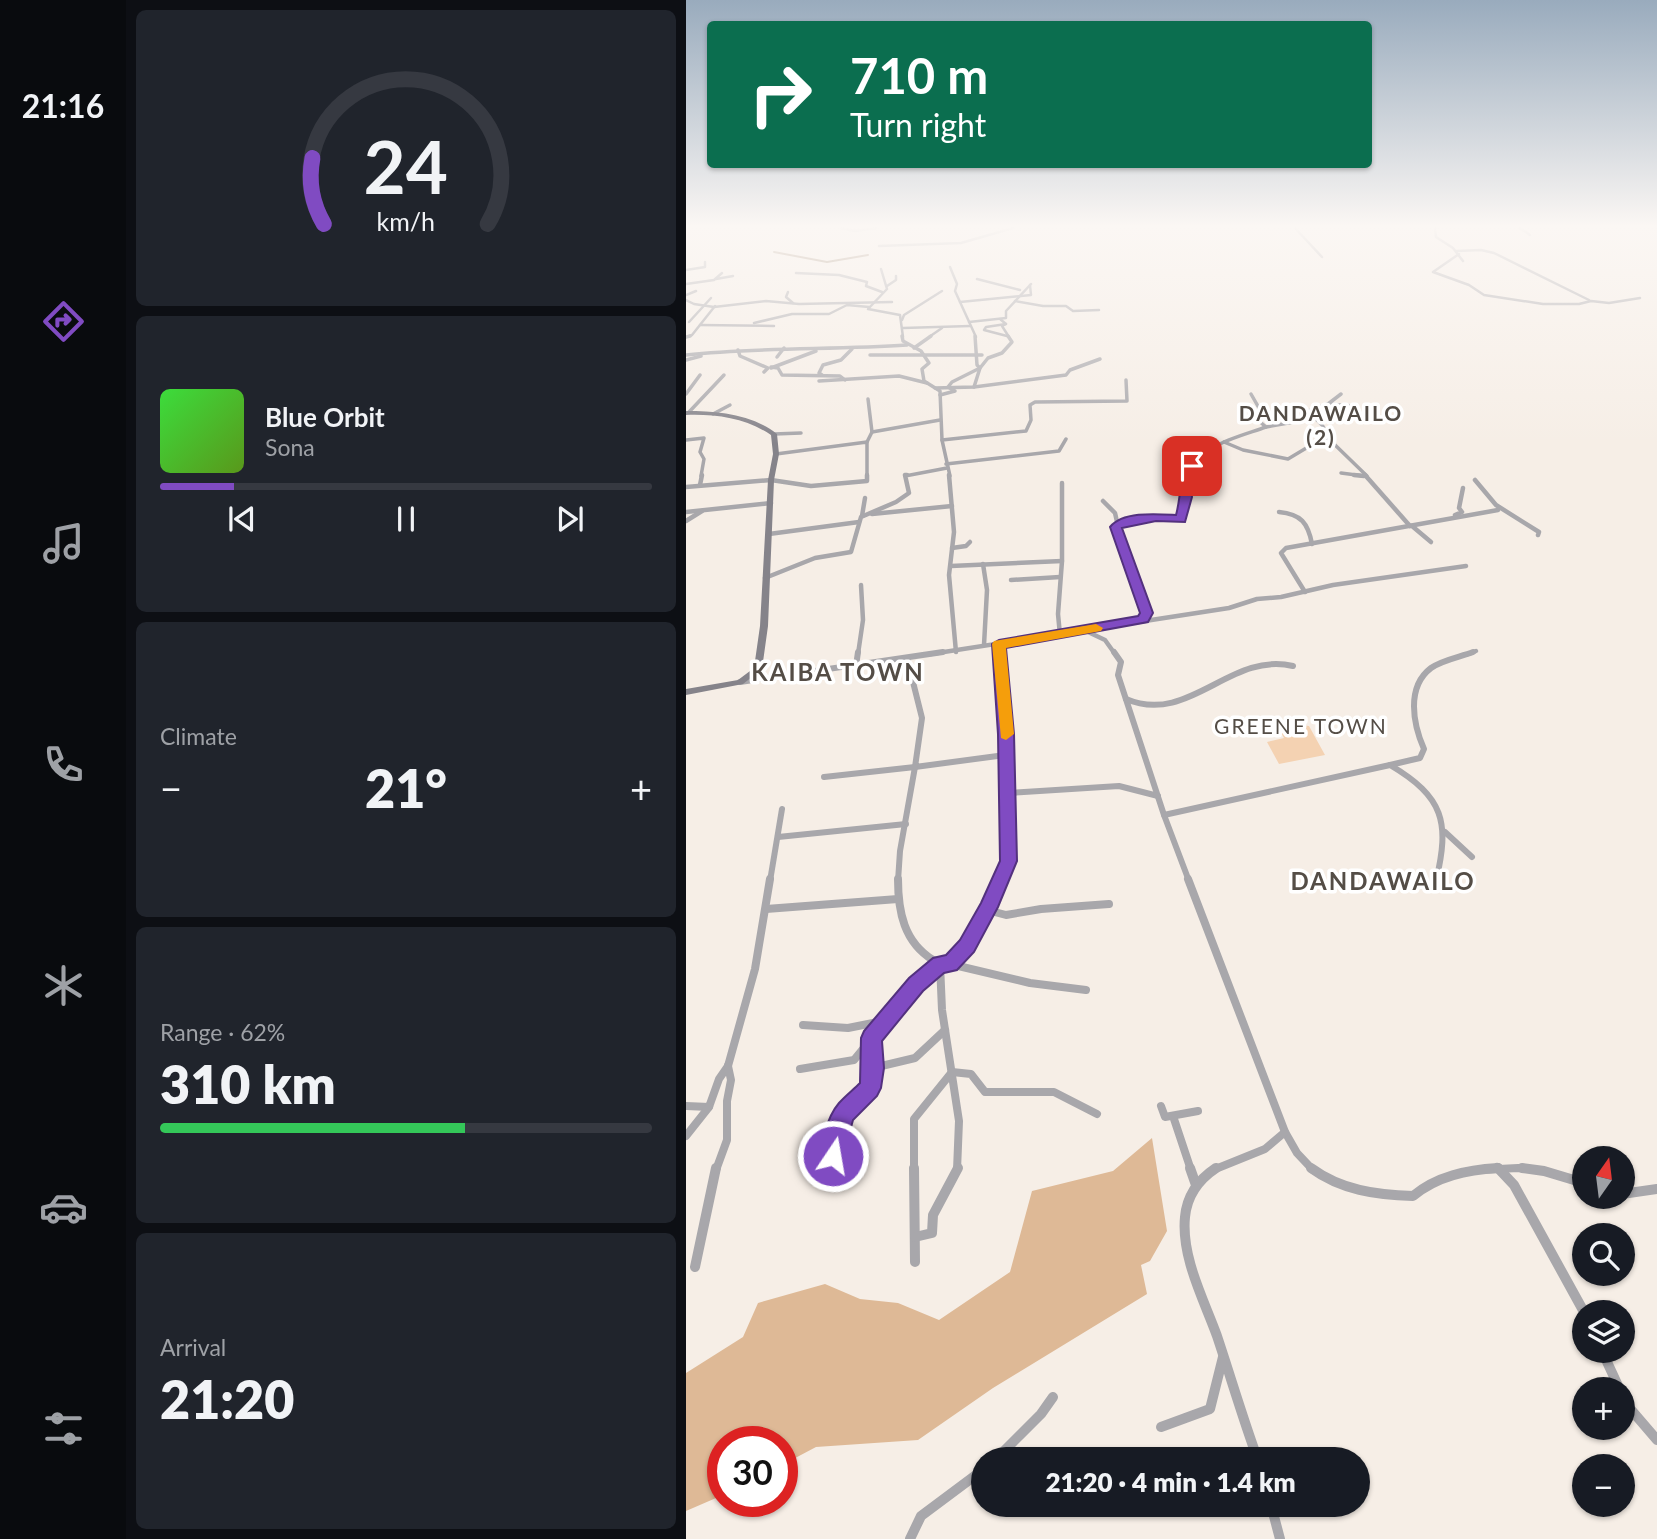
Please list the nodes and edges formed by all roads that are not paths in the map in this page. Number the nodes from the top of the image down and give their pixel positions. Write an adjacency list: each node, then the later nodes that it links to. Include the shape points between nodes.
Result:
1 (688, 300): 20 (street)
2 (709, 300): 21 (street)
3 (790, 300): 17 (street)
4 (930, 300): 29 (street)
5 (1000, 300): 15 (street)
6 (1014, 300): 28 (street, via 1006,318)
7 (1018, 300): 25 (street, via 1073,311)
8 (1514, 300): 12 (street, via 1556,306)
9 (1629, 300): 12 (street)
10 (863, 301): 11 (street); 13 (street)
11 (878, 301): 14 (street); 24 (street)
12 (1591, 301)
13 (849, 302): 16 (street); 19 (street)
14 (892, 302)
15 (960, 302): 32 (street)
16 (814, 303): 18 (street); 19 (street)
17 (795, 304): 18 (street); 22 (street, via 766,301)
18 (808, 304): 23 (street)
19 (826, 304): 23 (street)
20 (694, 306): 21 (street); 26 (street)
21 (705, 306): 22 (street); 26 (street)
22 (715, 306): 34 (street)
23 (803, 307): 27 (street)
24 (869, 307): 27 (street); 29 (street, via 896,313)
25 (1099, 310)
26 (689, 312): 30 (street)
27 (795, 314): 31 (street)
28 (1000, 319): 32 (street); 33 (street)
29 (902, 320): 36 (street)
30 (689, 322)
31 (754, 323)
32 (969, 324): 37 (street); 48 (street)
33 (1006, 324): 38 (street, via 1003,331); 38 (street, via 984,330)
34 (700, 325): 35 (street); 39 (street)
35 (774, 326)
36 (903, 328): 37 (street); 40 (street, via 903,341)
37 (942, 328): 40 (street)
38 (1009, 336): 49 (street, via 1012,342)
39 (686, 337)
40 (912, 347): 43 (street); 46 (street)
41 (784, 348): 42 (street); 45 (street); 50 (street)
42 (825, 349): 43 (street); 56 (street)
43 (852, 349): 61 (street, via 841,360 823,365)
44 (712, 352): 45 (street); 52 (street); 53 (street)
45 (738, 352): 56 (street, via 768,370)
46 (922, 354): 48 (street); 51 (street); 57 (street, via 929,363)
47 (870, 355): 51 (street)
48 (980, 355): 49 (street); 58 (street)
49 (994, 356): 58 (street)
50 (777, 357)
51 (902, 357): 57 (street)
52 (686, 358): 53 (street)
53 (692, 359): 54 (street)
54 (704, 359)
55 (1100, 359): 67 (street, via 1066,375)
56 (779, 366): 61 (street, via 782,374)
57 (922, 368): 65 (street)
58 (980, 368): 66 (street); 67 (street)
59 (700, 375): 69 (street)
60 (724, 375): 78 (street)
61 (822, 375): 62 (street)
62 (845, 380): 64 (street); 65 (street, via 899,376)
63 (1126, 380): 88 (street, via 1128,401 1035,402 1030,405 1026,431)
64 (819, 381)
65 (927, 383): 68 (street)
66 (948, 387): 67 (street); 68 (street); 72 (street, via 955,391)
67 (974, 387)
68 (933, 388): 72 (street)
69 (686, 394)
70 (1251, 394): 81 (street, via 1259,408 1259,421)
71 (1341, 394): 74 (street)
72 (940, 395): 80 (street)
73 (868, 398): 82 (street)
74 (1328, 404): 76 (street); 77 (street)
75 (730, 405): 79 (street)
76 (1353, 406)
77 (1308, 411): 81 (street, via 1294,422); 86 (street)
78 (687, 412): 79 (main road)
79 (713, 414): 84 (main road, via 762,426)
80 (940, 420): 82 (street); 88 (street)
81 (1266, 427): 90 (street)
82 (872, 432): 89 (street)
83 (801, 433): 84 (street)
84 (774, 434): 91 (main road)
85 (1066, 439): 92 (street, via 1059,451)
86 (1330, 439): 90 (street, via 1288,459); 94 (street)
87 (686, 440): 98 (street, via 704,438)
88 (942, 440): 92 (street)
89 (867, 442): 91 (street); 95 (street, via 866,481 811,485)
90 (1224, 442): 112 (street, via 1192,466 1184,486 1181,519 1156,518)
91 (776, 453): 95 (main road)
92 (947, 466): 104 (street); 109 (street, via 906,474 909,492)
93 (1341, 473): 94 (street)
94 (1364, 476): 113 (street)
95 (771, 480): 98 (street); 103 (main road)
96 (1475, 480): 106 (street)
97 (1062, 483): 120 (street)
98 (700, 485): 99 (street)
99 (686, 487)
100 (1463, 488): 111 (street, via 1462,512)
101 (865, 498): 109 (street)
102 (1103, 501): 112 (street, via 1115,513)
103 (771, 503): 105 (street); 114 (main road)
104 (951, 506): 109 (street); 119 (street)
105 (705, 510): 107 (street); 110 (street)
106 (1498, 510): 111 (street); 115 (street)
107 (686, 512)
108 (1279, 512): 118 (street, via 1294,512 1304,518)
109 (862, 518): 114 (street); 125 (street, via 851,552 816,558)
110 (686, 521)
111 (1427, 523): 113 (street)
112 (1118, 526): 129 (street, via 1146,613)
113 (1411, 526): 117 (street); 118 (street)
114 (769, 534): 125 (main road)
115 (1538, 535)
116 (970, 542): 119 (street)
117 (1431, 542)
118 (1312, 544): 128 (street, via 1281,553)
119 (952, 548): 122 (street)
120 (1062, 561): 121 (street); 124 (street)
121 (983, 564): 122 (street); 133 (street)
122 (951, 566): 135 (street)
123 (1466, 566): 128 (street)
124 (1060, 577): 126 (street); 131 (street)
125 (765, 578): 139 (main road, via 758,669)
126 (1011, 580)
127 (861, 585): 137 (street, via 863,620)
128 (1305, 592): 129 (street)
129 (1144, 620): 130 (street)
130 (1086, 631): 131 (street); 141 (street, via 1105,640 1121,662 1118,675)
131 (1060, 635): 132 (street)
132 (999, 644): 133 (street); 142 (street)
133 (984, 645): 135 (street)
134 (1476, 651): 143 (street, via 1432,667 1417,684 1416,730 1424,749 1420,758)
135 (956, 652): 136 (street)
136 (907, 658): 137 (street); 144 (street, via 922,718)
137 (856, 666): 139 (street)
138 (1293, 667): 141 (street, via 1265,663 1197,694 1156,706 1144,708)
139 (740, 682): 140 (main road)
140 (686, 692)
141 (1125, 699): 147 (street)
142 (1005, 755): 144 (street); 146 (street)
143 (1390, 765): 149 (street); 151 (street, via 1433,803)
144 (915, 767): 145 (street); 150 (street)
145 (824, 777)
146 (1008, 793): 147 (street, via 1119,786); 158 (street, via 1008,861)
147 (1158, 796): 149 (street)
148 (782, 809): 152 (street)
149 (1164, 815): 176 (street)
150 (905, 824): 152 (street); 155 (street)
151 (1444, 832): 153 (street); 154 (street)
152 (778, 837): 157 (street)
153 (1472, 857)
154 (1436, 885)
155 (898, 899): 157 (street); 160 (street, via 902,923 914,947 933,960)
156 (1109, 904): 158 (street, via 1006,915)
157 (766, 909): 166 (street)
158 (987, 911): 160 (street, via 967,946)
159 (940, 964): 160 (street); 162 (street); 164 (street)
160 (950, 964): 161 (street, via 1030,983)
161 (1087, 990)
162 (883, 1021): 163 (street, via 848,1028); 165 (street)
163 (803, 1025)
164 (945, 1030): 167 (street, via 915,1058); 169 (street)
165 (872, 1038): 167 (street); 168 (street, via 854,1060)
166 (728, 1066): 172 (street); 186 (street, via 727,1140 712,1180)
167 (873, 1068): 179 (street, via 870,1088 839,1123 829,1175)
168 (800, 1069)
169 (952, 1072): 174 (street, via 971,1074 985,1092 1054,1092); 184 (street, via 915,1119); 184 (street, via 959,1121 958,1169 933,1215 932,1233)
170 (686, 1106): 172 (street)
171 (1161, 1106): 175 (street, via 1165,1117)
172 (709, 1107): 177 (street)
173 (1198, 1111): 175 (street)
174 (1097, 1114)
175 (1173, 1116): 181 (street)
176 (1286, 1132): 178 (street, via 1299,1157 1327,1181 1363,1191 1413,1196 1419,1188 1451,1175); 181 (street, via 1278,1143 1216,1167)
177 (686, 1136)
178 (1497, 1167): 180 (street, via 1533,1168); 187 (street, via 1514,1185)
179 (847, 1176)
180 (1572, 1179)
181 (1196, 1185): 188 (street, via 1188,1202 1187,1243)
182 (1657, 1189): 183 (street)
183 (1635, 1192)
184 (915, 1237): 185 (street)
185 (915, 1262)
186 (695, 1267)
187 (1577, 1300)
188 (1223, 1355): 191 (street, via 1210,1409); 194 (street)
189 (1053, 1398): 193 (street)
190 (1635, 1413): 192 (street)
191 (1161, 1427)
192 (1657, 1440)
193 (1008, 1447)
194 (1254, 1447)
195 (971, 1479): 197 (street, via 921,1516)
196 (1274, 1517): 198 (street)
197 (910, 1539)
198 (1280, 1539)

